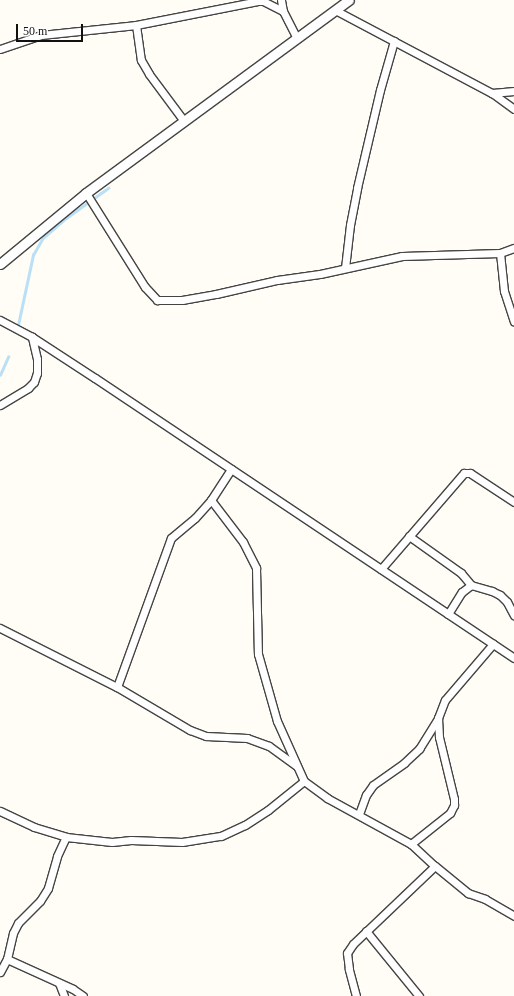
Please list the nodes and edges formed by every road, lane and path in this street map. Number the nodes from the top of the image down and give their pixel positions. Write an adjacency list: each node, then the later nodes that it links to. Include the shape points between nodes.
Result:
1 (263, 0): 5 (street); 6 (street)
2 (281, 0): 5 (street)
3 (349, 0): 4 (street)
4 (335, 10): 7 (street); 8 (street)
5 (283, 11): 7 (street)
6 (136, 25): 9 (street, via 41,35); 13 (street, via 141,60)
7 (297, 38): 13 (street)
8 (394, 41): 11 (street); 18 (street, via 357,188)
9 (0, 49)
10 (514, 91): 11 (street)
11 (492, 93): 12 (street)
12 (514, 109)
13 (184, 121): 14 (street)
14 (86, 193): 17 (street); 18 (street, via 145,287 157,300 182,300)
15 (514, 248): 16 (street)
16 (500, 253): 18 (street, via 402,256); 20 (street, via 504,291)
17 (0, 263)
18 (346, 268)
19 (0, 320): 21 (street)
20 (514, 321)
21 (32, 337): 22 (street, via 37,359 34,382); 23 (street)
22 (0, 405)
23 (231, 469): 24 (street); 27 (street)
24 (211, 500): 34 (street, via 195,518 171,538); 36 (street, via 243,542 256,568 258,654 277,721)
25 (514, 502): 26 (street, via 470,474 464,473)
26 (409, 536): 27 (street); 28 (street, via 461,573)
27 (381, 570): 29 (street)
28 (471, 586): 29 (street, via 462,592); 30 (street, via 500,595)
29 (448, 614): 32 (street)
30 (514, 615)
31 (0, 628): 34 (street)
32 (493, 644): 33 (street); 35 (street, via 445,700)
33 (514, 658)
34 (117, 687): 36 (street, via 190,730 206,736 247,738 269,746)
35 (438, 718): 39 (street, via 419,749 373,785); 41 (street, via 439,737 454,805 450,813)
36 (298, 768): 37 (street)
37 (304, 781): 39 (street, via 327,798); 40 (street, via 268,810 221,836 182,842 112,842)
38 (0, 811): 40 (street, via 34,827)
39 (358, 814): 41 (street)
40 (66, 837): 45 (street, via 57,856 48,888 40,901 18,922)
41 (411, 844): 42 (street)
42 (435, 866): 43 (street, via 468,893 486,899); 44 (street)
43 (514, 916)
44 (366, 931): 50 (street, via 347,953); 51 (street)
45 (7, 959): 46 (street); 47 (street)
46 (0, 972)
47 (59, 983): 48 (street); 49 (street)
48 (64, 996)
49 (83, 996)
50 (356, 996)
51 (419, 996)

